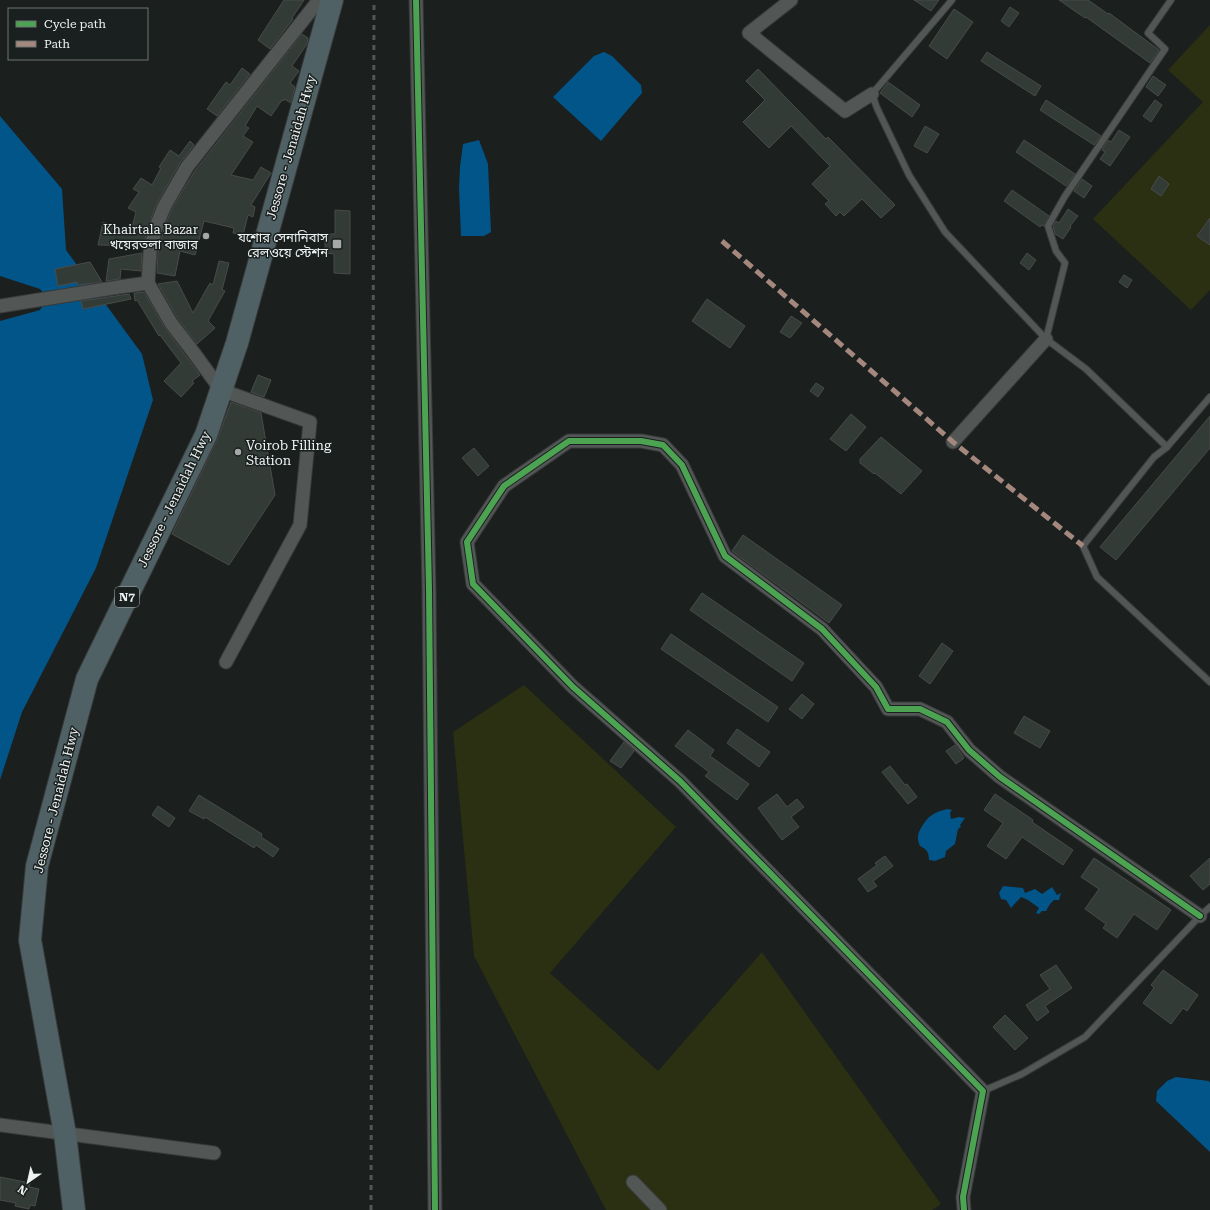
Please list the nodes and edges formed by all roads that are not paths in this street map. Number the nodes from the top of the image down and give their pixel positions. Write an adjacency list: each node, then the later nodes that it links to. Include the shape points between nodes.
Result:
1 (319, 0): 8 (street, via 187,167 164,207 156,227 150,252)
2 (332, 0): 11 (highway, Jessore - Jenaidah Hwy / N7, via 237,342)
3 (416, 0): 24 (street, via 428,581)
4 (791, 0): 7 (street, via 749,33 845,111)
5 (952, 0): 7 (lane)
6 (1171, 0): 10 (lane, via 1148,33 1165,49 1064,196 1048,226 1056,251 1065,263)
7 (872, 94): 10 (lane, via 909,174 945,232)
8 (148, 283): 9 (street); 11 (street, via 171,322)
9 (0, 306)
10 (1046, 339): 13 (street); 14 (lane, via 1086,369)
11 (221, 390): 15 (street, via 310,422 300,525); 20 (highway, Jessore - Jenaidah Hwy / N7, via 206,435 87,679 37,866 30,940)
12 (1210, 397): 14 (lane)
13 (953, 442)
14 (1167, 447): 16 (lane, via 1154,457 1083,546 1097,577)
15 (226, 662)
16 (1210, 682)
17 (1205, 912): 18 (lane, via 1085,1037 1022,1074); 18 (street, via 1000,777 969,750 947,722 920,709 888,709 876,687 822,629 725,556 682,466 663,445 641,441 569,441 504,486 468,542 473,584 573,687 680,781)
18 (983, 1091): 26 (street, via 963,1197)
19 (0, 1125): 20 (street)
20 (65, 1134): 21 (street); 23 (highway, Jessore - Jenaidah Hwy / N7)
21 (214, 1153)
22 (633, 1182): 25 (street)
23 (74, 1210)
24 (435, 1210)
25 (660, 1210)
26 (964, 1210)

